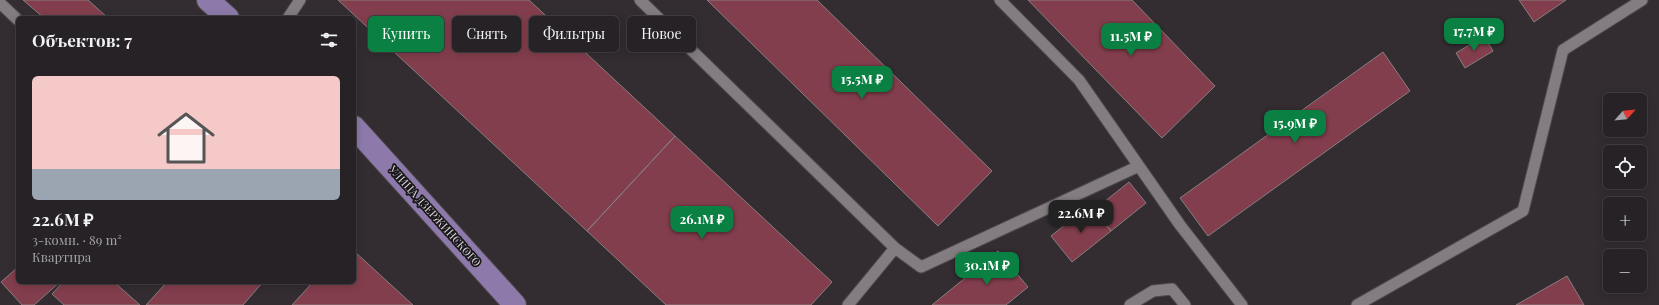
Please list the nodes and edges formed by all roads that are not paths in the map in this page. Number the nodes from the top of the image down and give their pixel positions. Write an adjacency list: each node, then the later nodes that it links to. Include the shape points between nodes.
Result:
1 (208, 0): 7 (main road)
2 (300, 0): 8 (lane)
3 (640, 0): 12 (lane)
4 (1000, 0): 11 (lane, via 1079,80)
5 (1642, 0): 18 (lane, via 1563,50 1523,210)
6 (0, 3): 9 (lane)
7 (226, 16)
8 (289, 16)
9 (16, 18)
10 (356, 129): 13 (main road, УЛИЦА ДЗЕРЖИНСКОГО)
11 (1139, 166): 12 (lane, via 921,267); 17 (lane, via 1180,225)
12 (895, 248): 14 (lane)
13 (515, 305)
14 (848, 305)
15 (1130, 305): 16 (lane, via 1152,291 1172,289)
16 (1185, 305)
17 (1242, 305)
18 (1357, 305)

